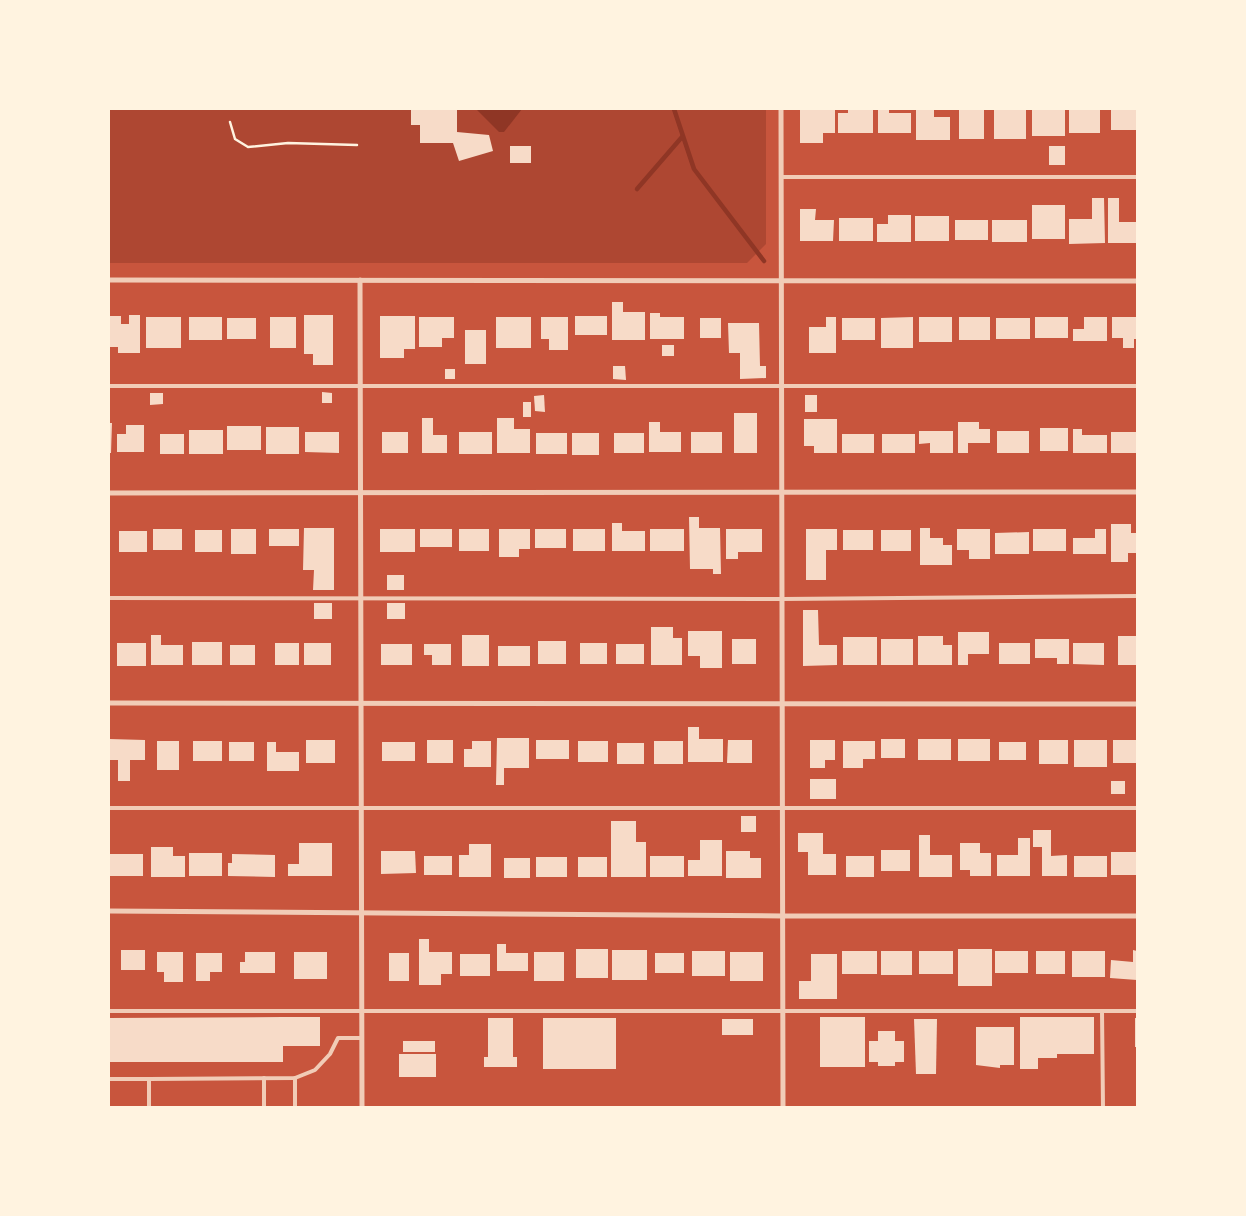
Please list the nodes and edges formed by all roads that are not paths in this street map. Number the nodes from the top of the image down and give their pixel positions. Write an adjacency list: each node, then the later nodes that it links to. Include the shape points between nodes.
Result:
1 (781, 109): 2 (street)
2 (781, 177): 3 (lane); 6 (street)
3 (1137, 177)
4 (109, 280): 5 (street)
5 (360, 280): 6 (street); 9 (street)
6 (781, 280): 7 (street); 10 (street)
7 (1137, 280)
8 (109, 386): 9 (lane)
9 (360, 386): 10 (lane); 15 (street)
10 (782, 386): 11 (lane); 12 (street)
11 (1137, 386)
12 (782, 492): 13 (street); 15 (street); 19 (street)
13 (1137, 492)
14 (109, 493): 15 (street)
15 (360, 493): 17 (street)
16 (1137, 596): 19 (lane)
17 (361, 597): 18 (lane); 19 (lane); 21 (street)
18 (109, 598)
19 (782, 599): 22 (street)
20 (109, 703): 21 (street)
21 (361, 703): 22 (street); 24 (street)
22 (782, 704): 23 (street); 26 (street)
23 (1137, 704)
24 (361, 806): 25 (lane); 26 (lane); 29 (street)
25 (109, 808)
26 (782, 808): 27 (lane); 30 (street)
27 (1137, 808)
28 (109, 911): 29 (street)
29 (361, 913): 30 (street); 32 (street)
30 (783, 916): 31 (street); 34 (street)
31 (1137, 916)
32 (362, 1009): 33 (lane); 34 (lane); 37 (street)
33 (109, 1011)
34 (783, 1011): 35 (lane); 46 (street)
35 (1102, 1011): 36 (lane); 47 (lane)
36 (1137, 1011)
37 (362, 1038): 39 (lane, via 338,1038 330,1054 315,1070); 45 (street)
38 (264, 1078): 39 (lane); 41 (lane); 43 (lane)
39 (295, 1078): 44 (lane)
40 (109, 1079): 41 (lane)
41 (149, 1079): 42 (lane)
42 (149, 1107)
43 (264, 1107)
44 (295, 1107)
45 (362, 1107)
46 (783, 1107)
47 (1103, 1107)

